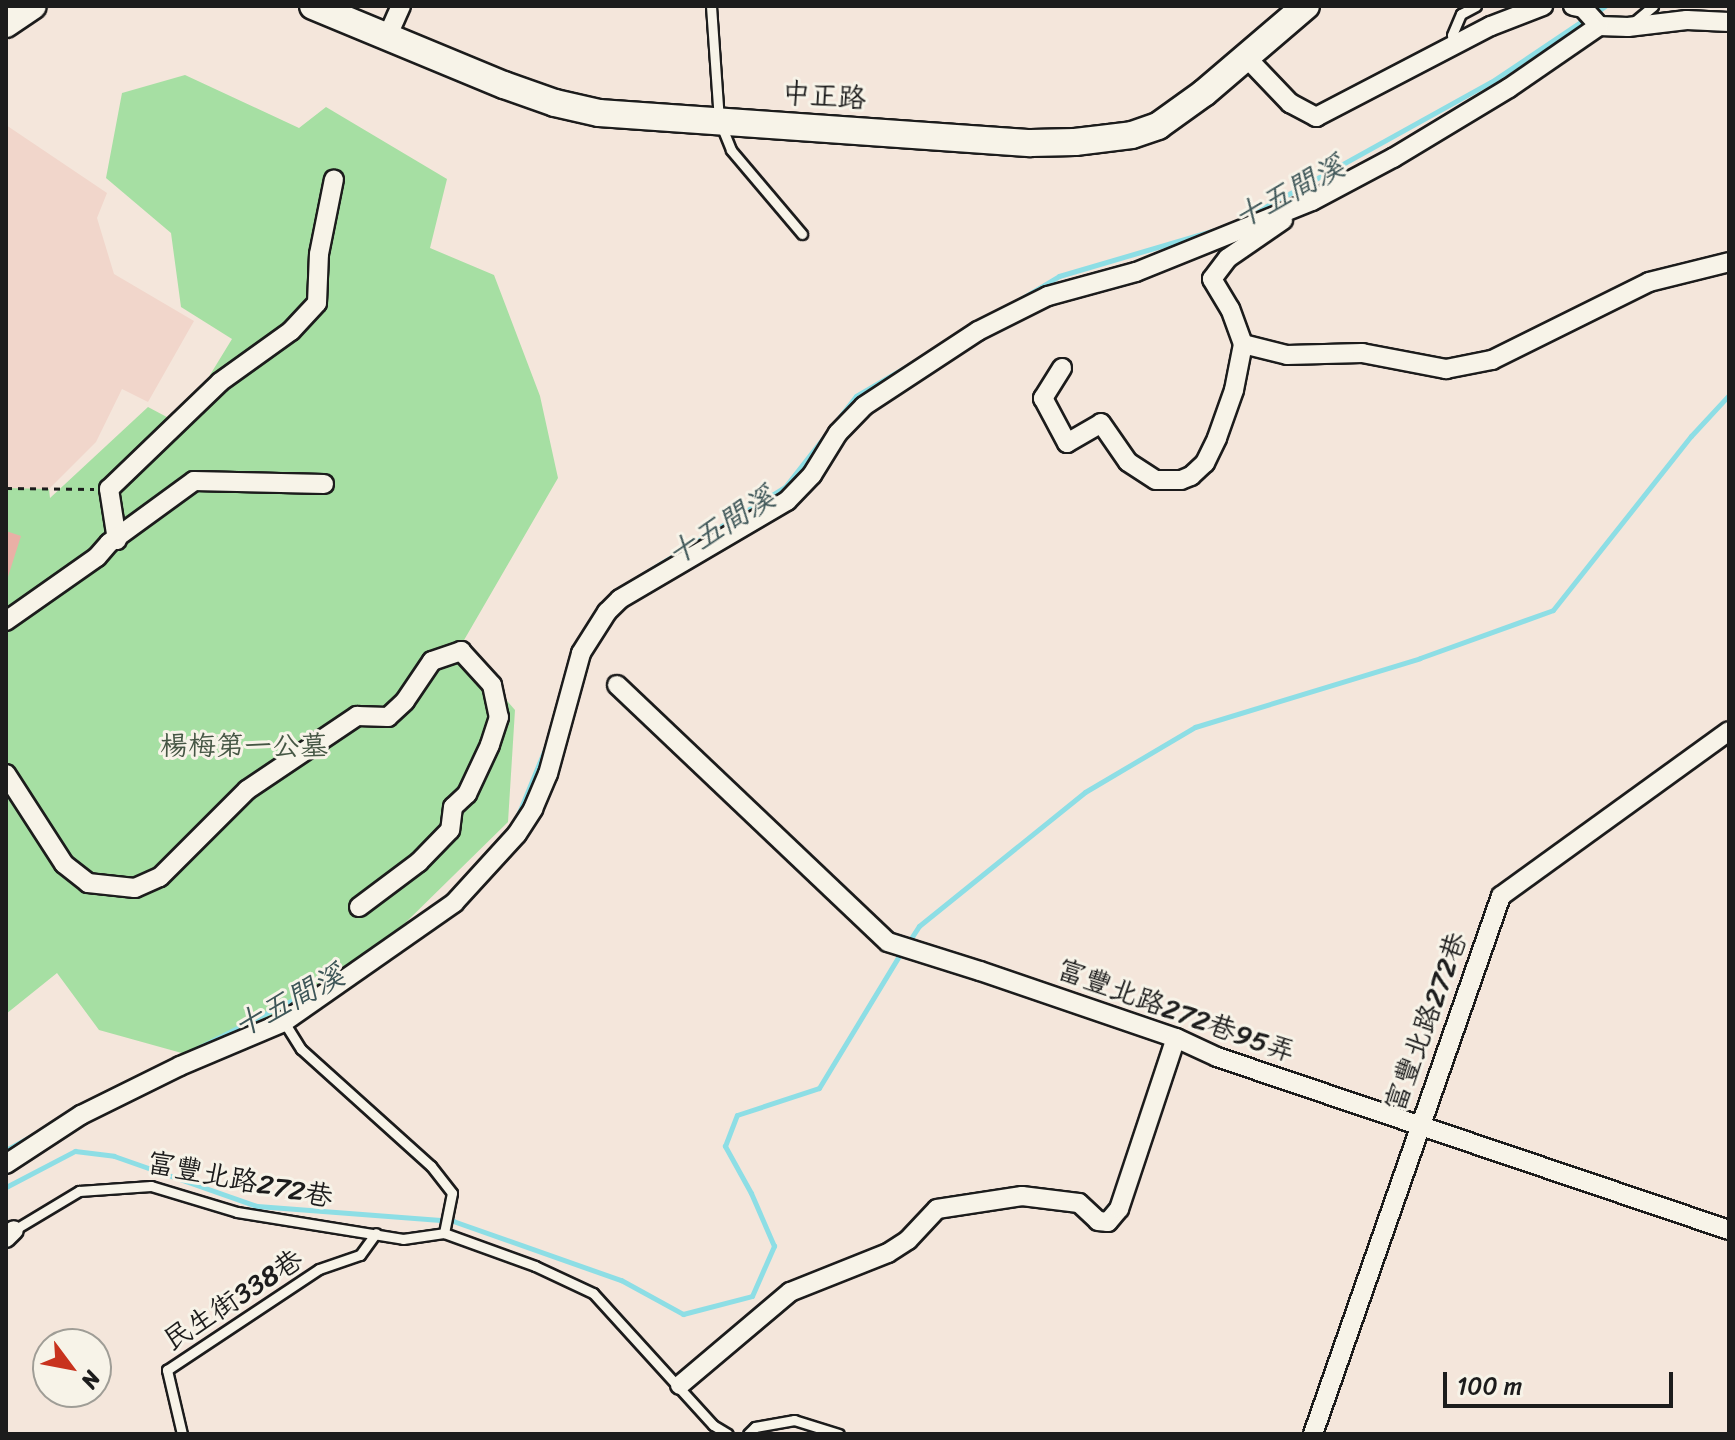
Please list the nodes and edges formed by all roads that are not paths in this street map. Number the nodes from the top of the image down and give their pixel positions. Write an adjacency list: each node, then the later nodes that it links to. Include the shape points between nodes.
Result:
1 (33, 6): 11 (street)
2 (313, 6): 14 (street, 中正路)
3 (401, 6): 14 (street)
4 (711, 6): 17 (lane)
5 (1306, 6): 16 (street, 中正路)
6 (1476, 6): 15 (lane, via 1461,14 1452,35)
7 (1543, 6): 15 (street)
8 (1573, 6): 12 (street, via 1583,8)
9 (1653, 6): 13 (lane)
10 (1729, 22): 13 (street, via 1687,20)
11 (6, 24)
12 (1599, 26): 13 (street); 19 (street, via 1483,104)
13 (1628, 27)
14 (388, 35): 17 (street, 中正路, via 555,103 599,113)
15 (1455, 45): 16 (street, via 1316,117 1290,103)
16 (1246, 57): 17 (street, 中正路, via 1158,126 1075,142)
17 (719, 120): 20 (lane, via 731,150)
18 (334, 179): 25 (street, via 319,254 317,303 291,331 220,382 109,489)
19 (1312, 201): 22 (street, via 1228,258 1212,279); 31 (street, via 1136,272 1048,296 978,331 864,406 787,501 620,599 581,653 548,774 517,834 454,903)
20 (802, 234)
21 (1729, 262): 22 (street, via 1649,282 1492,360 1446,369 1362,353 1287,355)
22 (1243, 344): 23 (street, via 1234,390 1209,458 1181,480 1156,480 1128,462 1101,423 1067,443 1043,398)
23 (1062, 368)
24 (324, 484): 25 (street, via 194,481)
25 (117, 540): 26 (street)
26 (6, 621)
27 (617, 685): 32 (street, 富豐北路272巷95弄, via 888,942)
28 (1729, 731): 33 (street, 富豐北路272巷, via 1501,896)
29 (6, 774): 30 (street, via 64,864 88,883 135,888 160,877 247,790 357,716 388,717 432,661 461,651 492,685 499,717 490,745 467,794 453,807 450,830 419,862)
30 (359, 907)
31 (284, 1022): 34 (street, via 81,1115); 36 (lane, via 301,1049 431,1166 452,1193)
32 (1176, 1038): 33 (street, 富豐北路272巷95弄, via 1217,1057); 39 (street, via 1119,1209 1108,1222 1098,1221 1079,1203 1022,1196 937,1209 888,1253 790,1292)
33 (1419, 1124): 35 (street, 富豐北路272巷95弄); 44 (street, 富豐北路272巷)
34 (6, 1164)
35 (1729, 1230)
36 (444, 1232): 37 (lane, 富豐北路272巷, via 403,1239); 39 (lane, 富豐北路272巷, via 593,1293)
37 (376, 1233): 38 (lane, 富豐北路272巷, via 237,1212 151,1186 79,1191); 40 (lane, 民生街338巷, via 360,1255 319,1269 167,1370)
38 (10, 1234)
39 (680, 1385): 41 (lane, 富豐北路272巷, via 713,1425)
40 (182, 1434)
41 (728, 1434)
42 (748, 1434): 43 (lane, via 755,1427 794,1420)
43 (839, 1434)
44 (1313, 1434)

